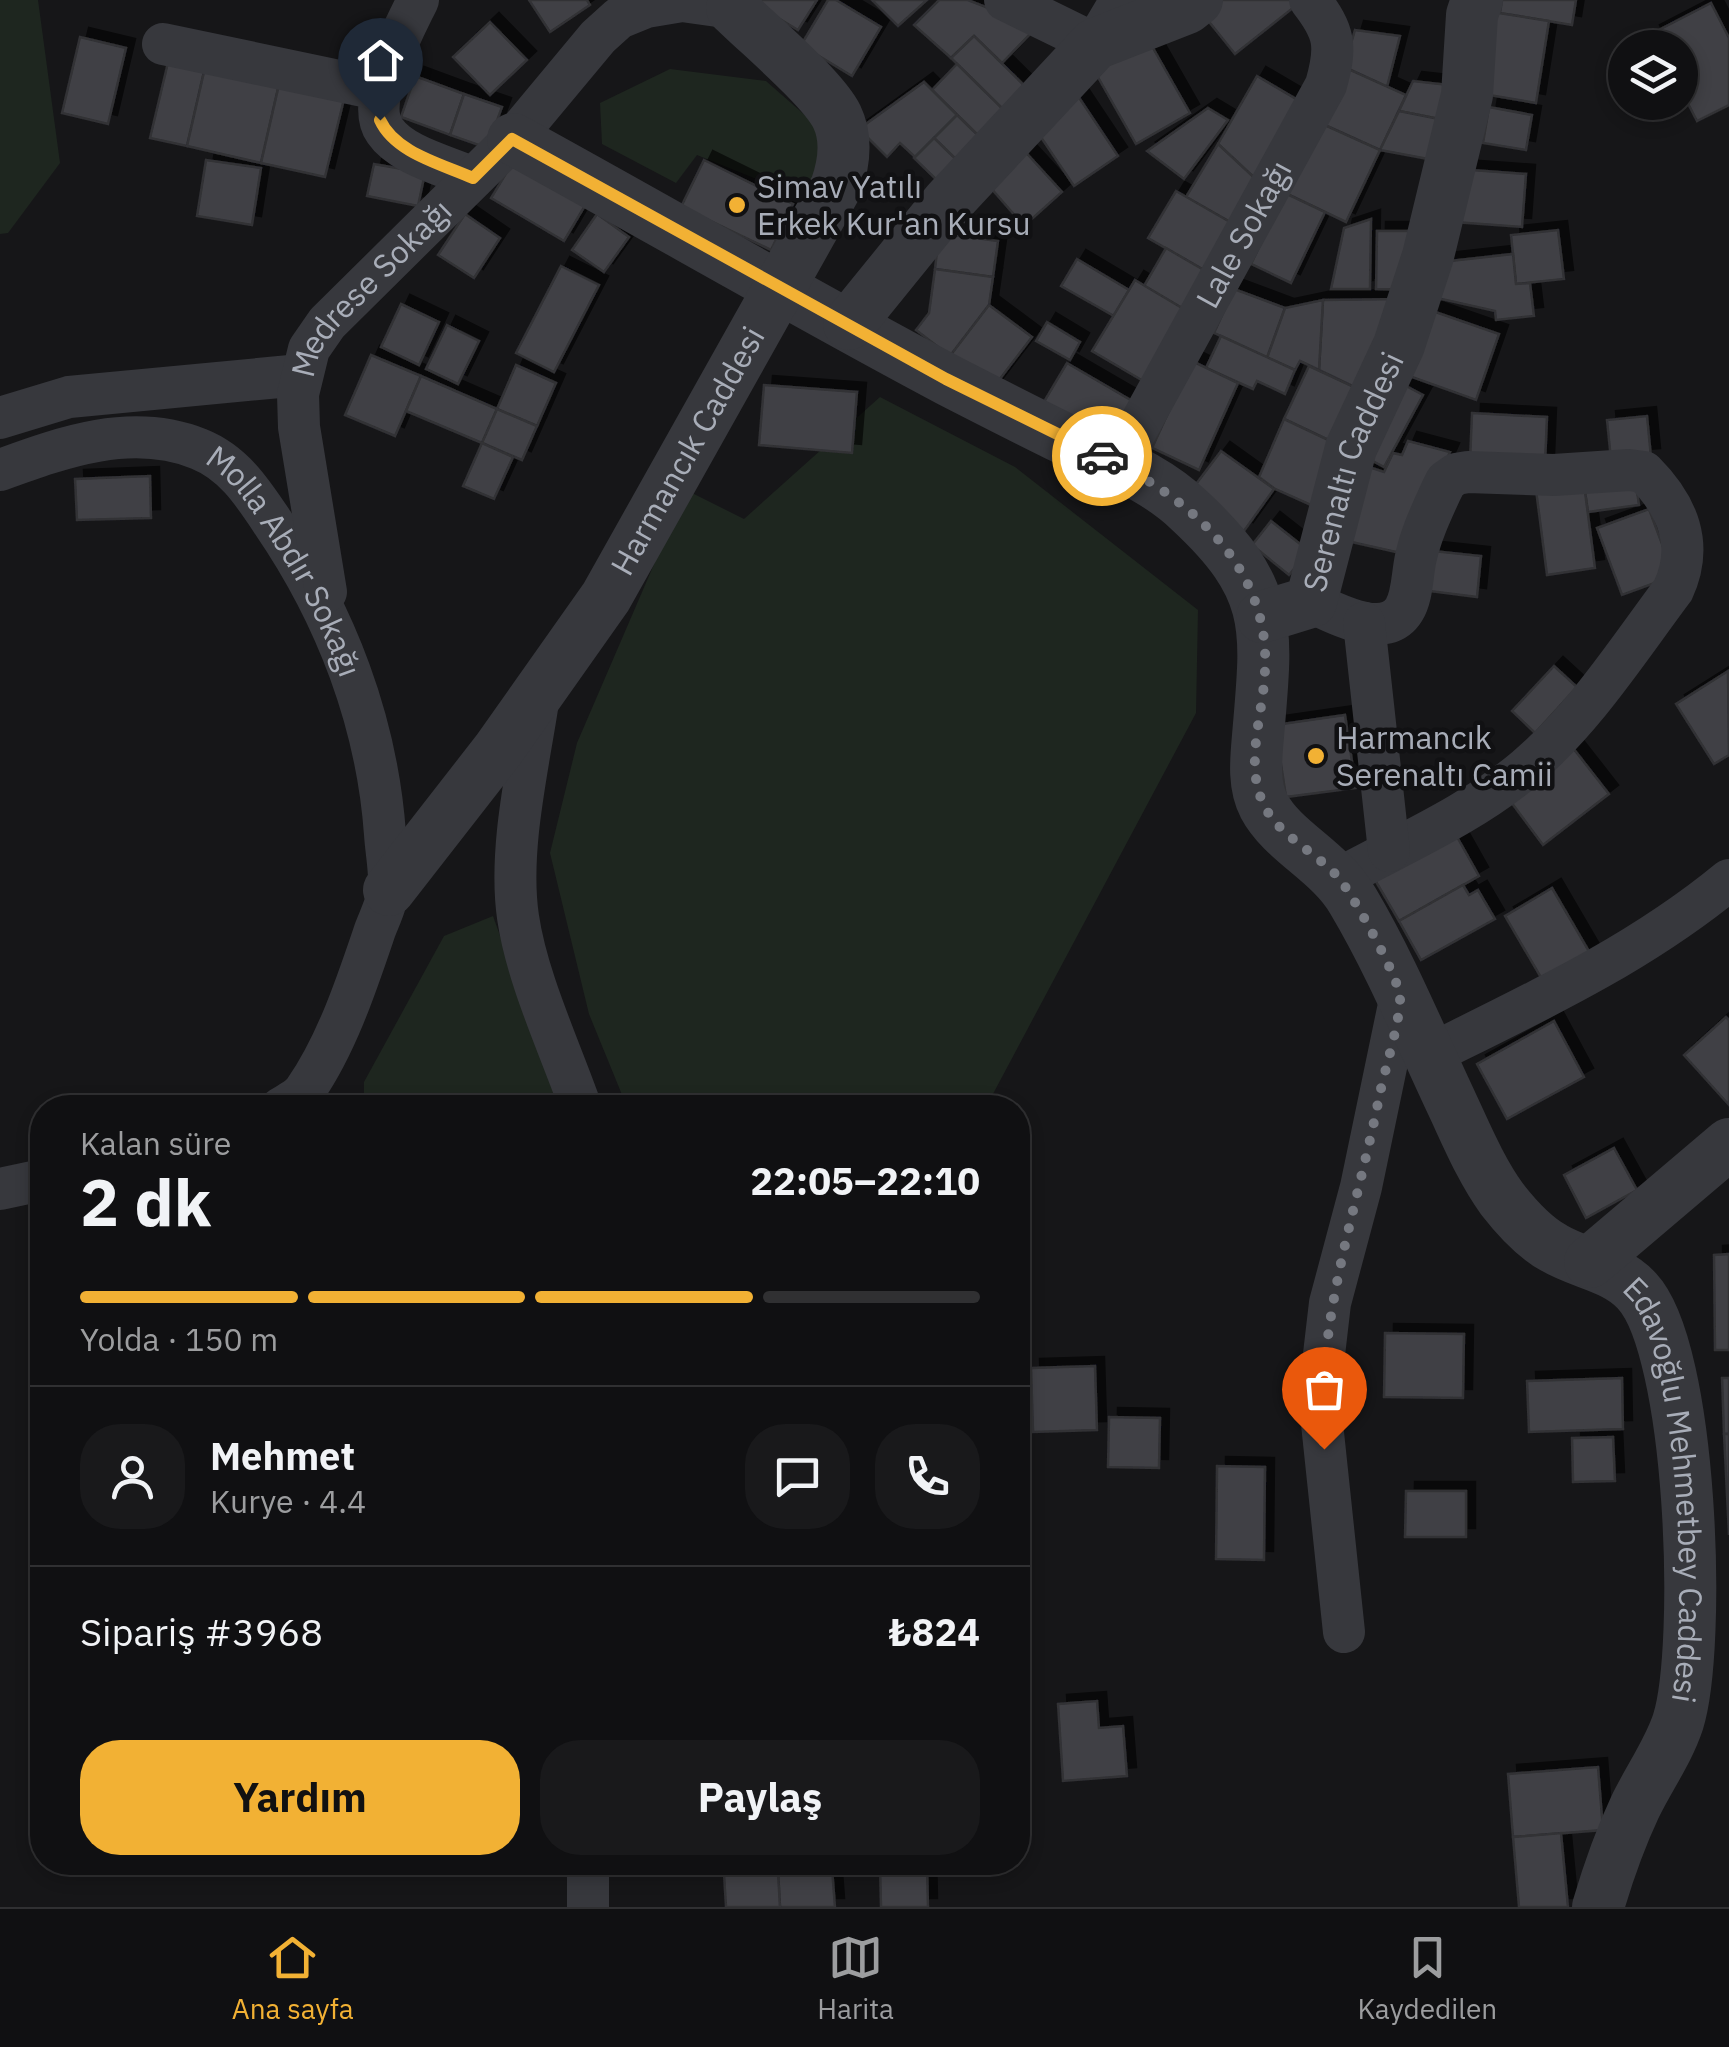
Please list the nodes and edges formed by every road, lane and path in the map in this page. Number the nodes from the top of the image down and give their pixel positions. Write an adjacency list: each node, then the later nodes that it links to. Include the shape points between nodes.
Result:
1 (418, 0): 10 (street)
2 (1005, 0): 9 (street)
3 (1121, 0): 9 (street)
4 (1197, 0): 9 (street)
5 (1310, 0): 17 (street, Lale Sokağı, via 1334,46 1326,85)
6 (1476, 0): 19 (street, Serenaltı Caddesi, via 1467,95 1428,256 1399,345)
7 (734, 4): 11 (street, Medrese Sokağı, via 682,1 619,18); 13 (street, Harmancık Caddesi, via 819,94 844,142 836,187)
8 (163, 44): 10 (street)
9 (1095, 44): 14 (street, via 948,202)
10 (382, 90): 12 (street, via 385,132)
11 (512, 139): 12 (street, Medrese Sokağı); 13 (street, Serenaltı Caddesi)
12 (473, 178): 15 (street, Medrese Sokağı, via 327,323)
13 (781, 286): 14 (street, Serenaltı Caddesi); 22 (street, Harmancık Caddesi, via 606,596)
14 (849, 324): 17 (street, Serenaltı Caddesi)
15 (301, 374): 16 (street, via 69,397); 20 (street, Medrese Sokağı, via 299,427)
16 (0, 418)
17 (1118, 464): 19 (street, Serenaltı Caddesi, via 1175,497 1247,578)
18 (0, 470): 20 (street, Molla Abdır Sokağı, via 114,437 174,440 200,449 224,461 249,488)
19 (1286, 610): 21 (street); 24 (street, Edavoğlu Mehmetbey Caddesi, via 1266,668 1258,786 1276,822)
20 (331, 622): 26 (street, Molla Abdır Sokağı, via 368,728 383,804)
21 (1364, 623): 23 (street); 23 (street, via 1398,617 1406,607 1426,523 1456,474 1644,472 1681,530 1682,571 1673,590 1561,733 1497,790)
22 (539, 695): 26 (street, Harmancık Caddesi); 30 (street, via 519,844 518,919)
23 (1389, 851): 24 (street)
24 (1340, 878): 27 (street, Edavoğlu Mehmetbey Caddesi)
25 (1729, 880): 28 (street, via 1594,974)
26 (389, 890): 29 (street, via 351,1002)
27 (1400, 995): 28 (street, Edavoğlu Mehmetbey Caddesi); 35 (street, via 1330,1303 1323,1362 1324,1449)
28 (1429, 1056): 34 (street, Edavoğlu Mehmetbey Caddesi, via 1500,1196 1553,1248)
29 (301, 1095)
30 (576, 1095)
31 (1729, 1144): 34 (street)
32 (30, 1183): 33 (street)
33 (0, 1190)
34 (1590, 1262): 38 (street, Edavoğlu Mehmetbey Caddesi, via 1636,1290 1661,1330 1679,1430 1690,1560 1690,1649 1677,1726 1617,1847)
35 (1344, 1632)
36 (588, 1875): 37 (street)
37 (588, 1907)
38 (1598, 1907)

